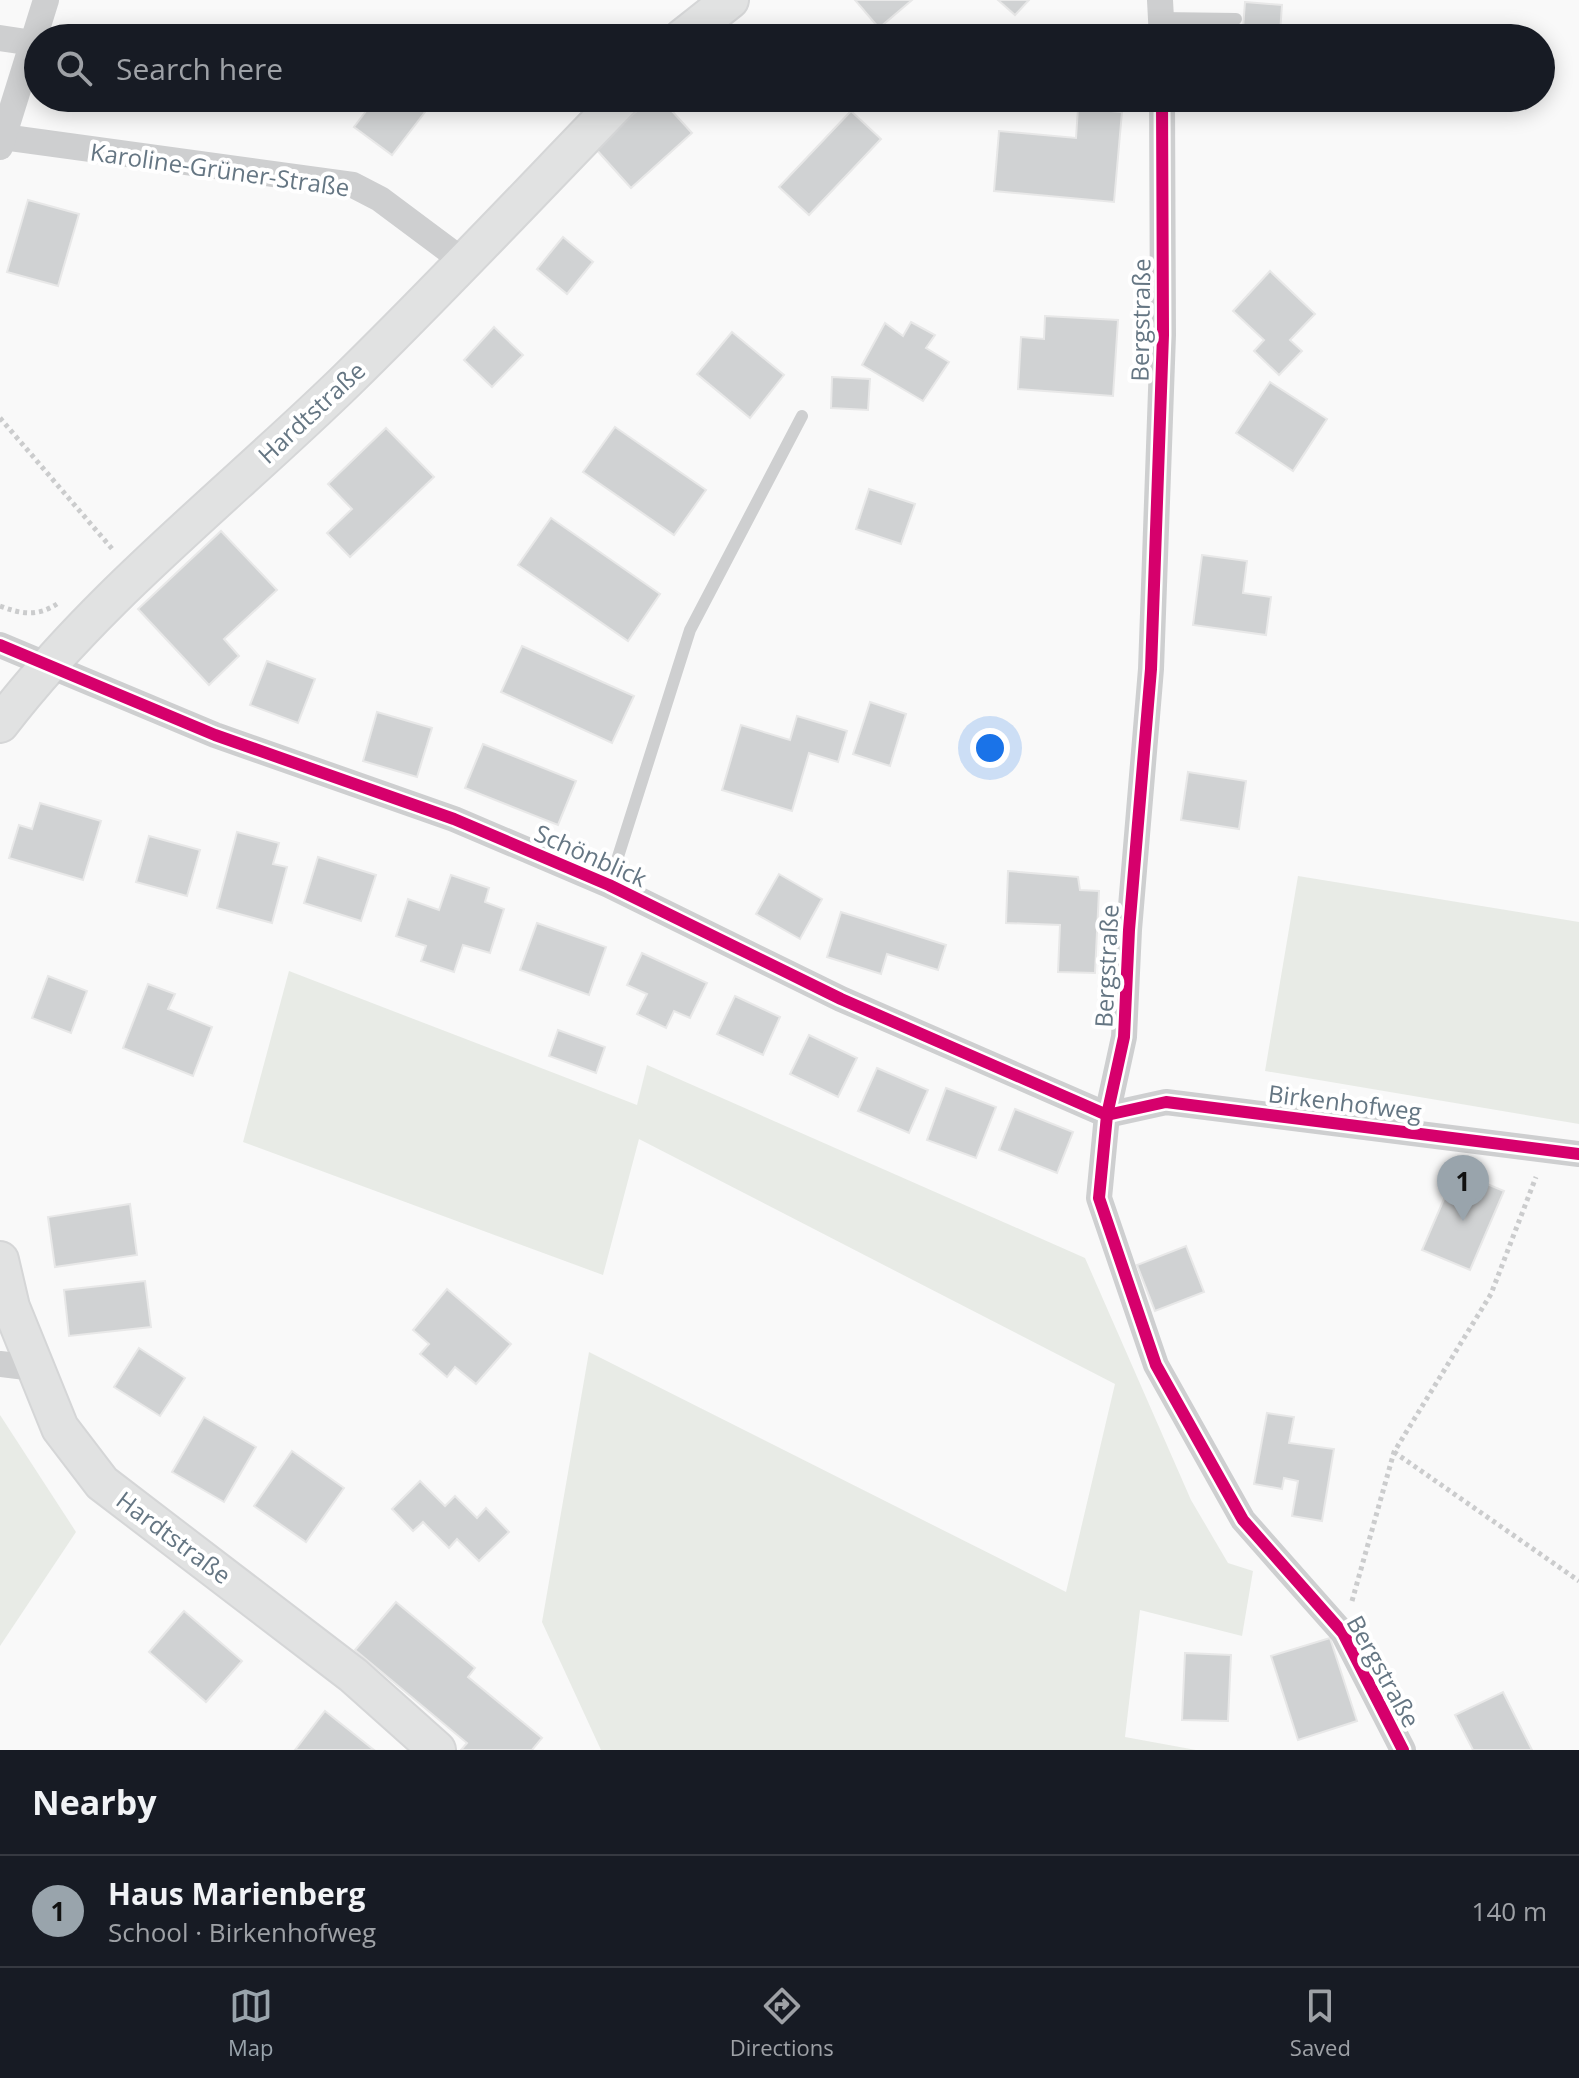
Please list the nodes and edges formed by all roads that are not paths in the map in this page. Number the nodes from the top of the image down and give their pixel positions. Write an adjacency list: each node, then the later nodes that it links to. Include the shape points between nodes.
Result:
1 (46, 0): 5 (street)
2 (730, 0): 6 (main road)
3 (1161, 19): 4 (lane)
4 (1236, 19)
5 (39, 24)
6 (700, 24)
7 (0, 38): 8 (street)
8 (24, 42)
9 (24, 72): 12 (street)
10 (608, 112): 13 (main road, Hardtstraße)
11 (1162, 112): 19 (street, Bergstraße, via 1163,335 1151,669 1124,1037)
12 (2, 142): 13 (street, Karoline-Grüner-Straße, via 353,185)
13 (463, 261): 16 (main road, Hardtstraße, via 348,379 97,610)
14 (802, 416): 18 (lane, Schönblick, via 690,630)
15 (0, 645): 16 (street, Schönblick)
16 (45, 665): 17 (main road, Hardtstraße); 18 (street, Schönblick, via 215,735 454,819)
17 (0, 724)
18 (609, 885): 19 (street, Schönblick, via 841,999)
19 (1107, 1115): 20 (street, Birkenhofweg, via 1166,1102); 24 (street, Bergstraße, via 1099,1198 1156,1365 1243,1520 1343,1633)
20 (1579, 1154)
21 (0, 1260): 22 (main road, Hardtstraße)
22 (17, 1366): 23 (main road, Hardtstraße, via 102,1483 353,1675)
23 (437, 1750)
24 (1403, 1750)

